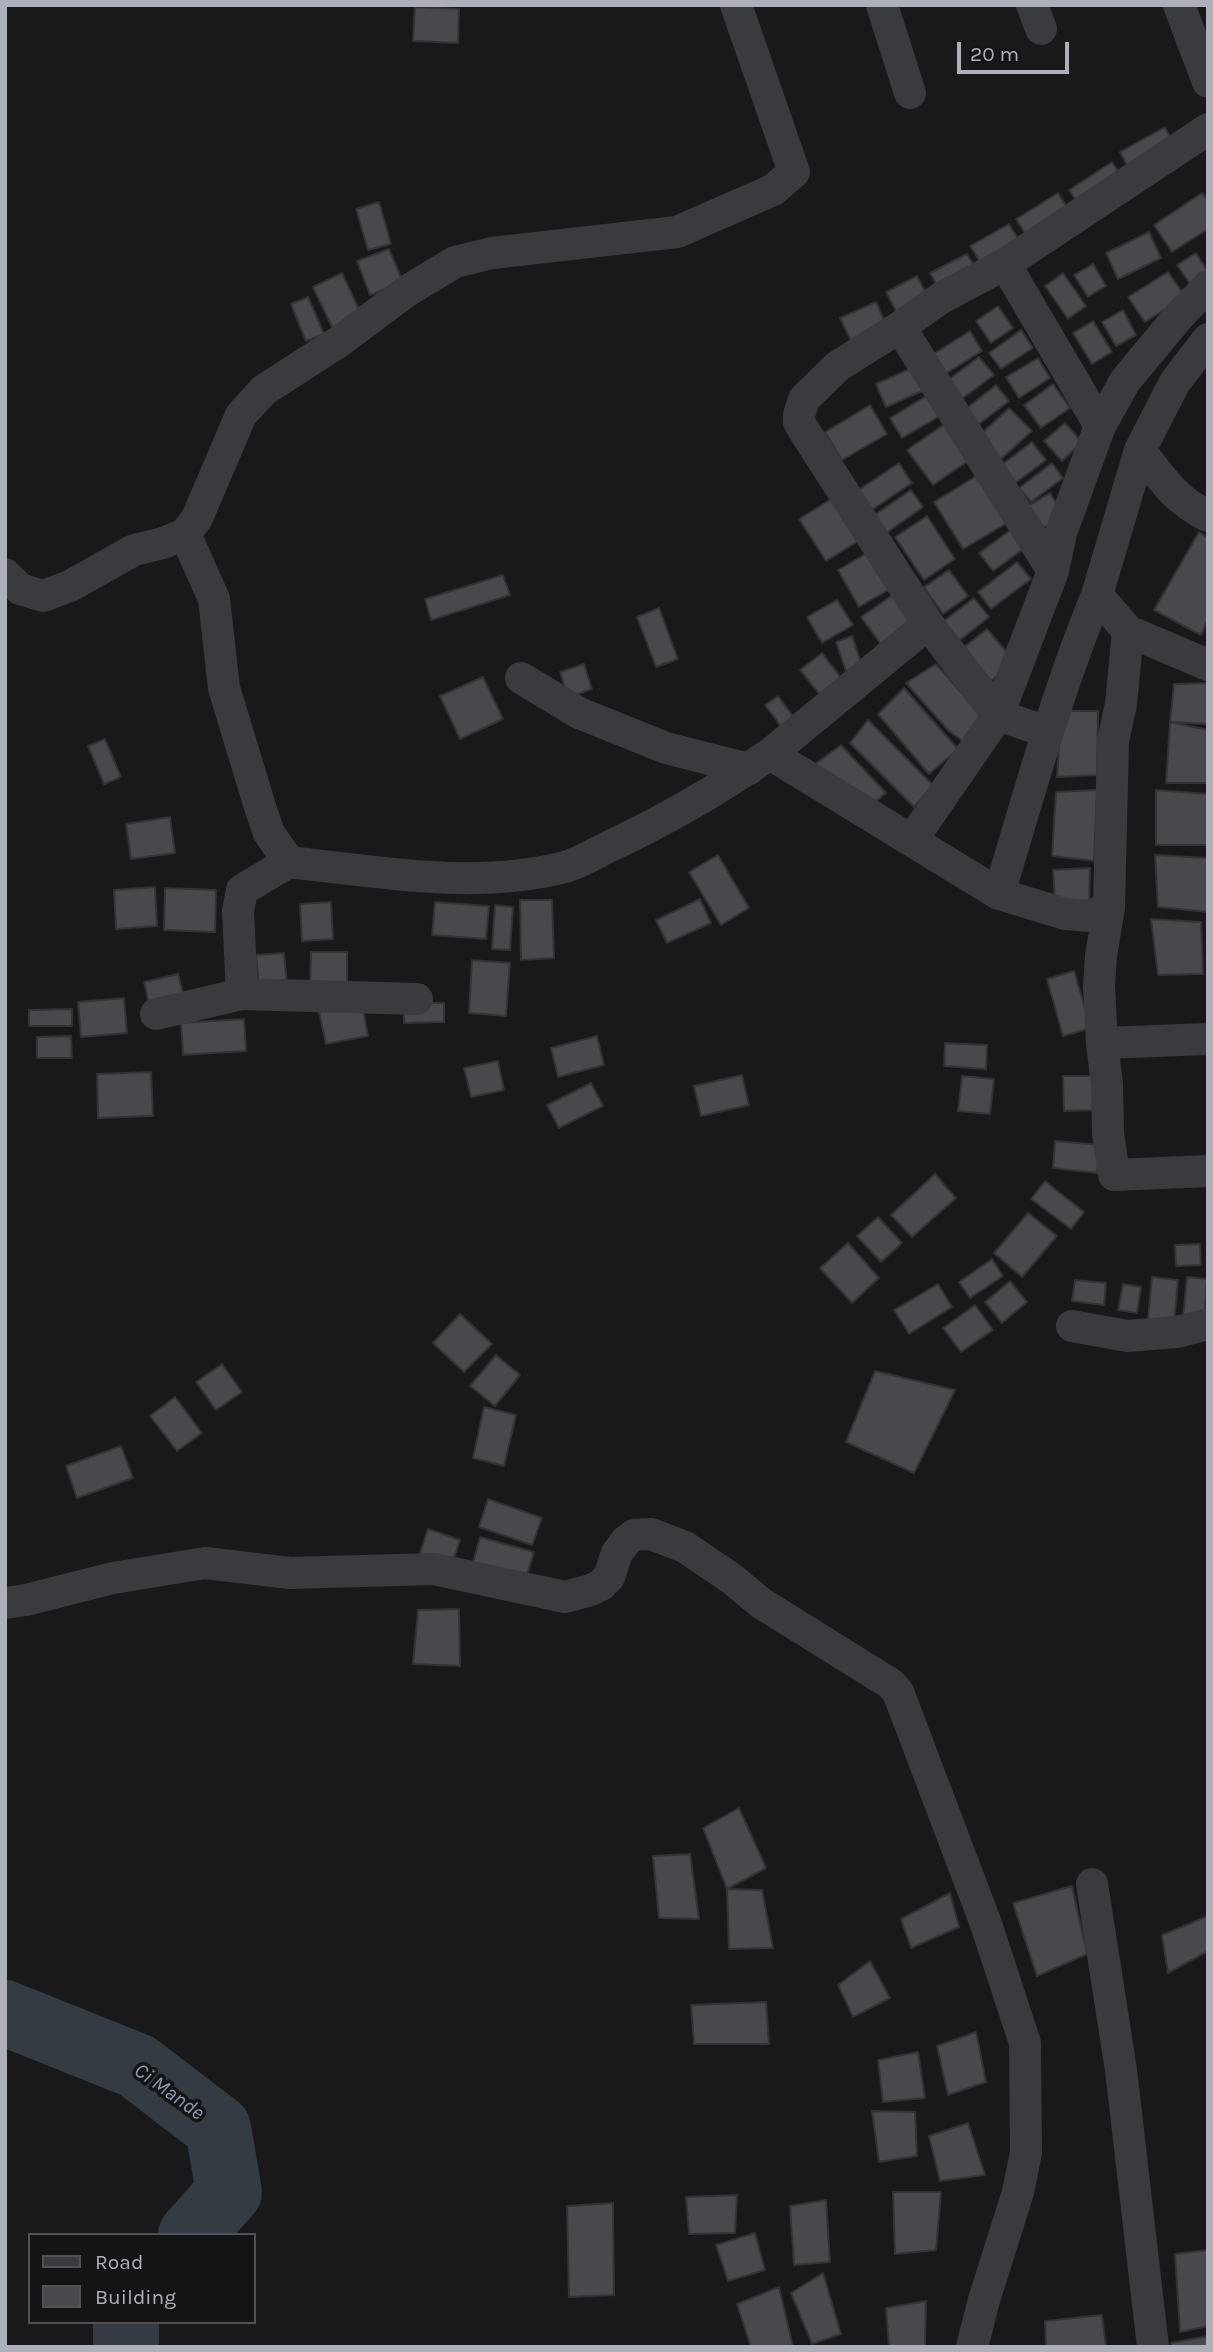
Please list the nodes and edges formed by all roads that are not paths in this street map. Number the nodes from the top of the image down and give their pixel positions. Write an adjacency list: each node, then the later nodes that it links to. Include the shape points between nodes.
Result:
1 (736, 5): 14 (street, via 794,172 773,190 677,232 492,253 454,262 264,390 241,415 197,518)
2 (882, 5): 5 (street)
3 (1178, 5): 4 (street)
4 (1208, 82)
5 (910, 93)
6 (1208, 129): 7 (street)
7 (1005, 264): 9 (street, via 941,298); 11 (street)
8 (1208, 286): 11 (street, via 1125,381)
9 (900, 327): 15 (street); 18 (street, via 838,366 804,399 799,422)
10 (1204, 349): 12 (street, via 1175,382)
11 (1100, 426): 15 (street, via 1061,533)
12 (1140, 450): 13 (street, via 1171,492); 17 (street)
13 (1208, 516)
14 (185, 534): 16 (street, via 134,550 43,596 20,589); 26 (street, via 214,599 224,688 261,810 269,833)
15 (1053, 571): 22 (street)
16 (5, 574)
17 (1097, 595): 19 (street); 23 (street)
18 (928, 624): 22 (street); 24 (street)
19 (1128, 631): 20 (street); 28 (street, via 1113,741)
20 (1208, 665)
21 (521, 678): 24 (street, via 579,713 666,748)
22 (998, 715): 23 (street); 25 (street)
23 (1047, 732): 27 (street)
24 (760, 762): 25 (street); 26 (street, via 647,829 567,867 514,877 472,878)
25 (912, 840): 27 (street)
26 (289, 862): 29 (street, via 242,890 237,911)
27 (999, 894): 28 (street, via 1065,914 1091,916)
28 (1109, 907): 33 (street, via 1099,986)
29 (242, 994): 30 (street); 31 (street)
30 (416, 999)
31 (156, 1014)
32 (1208, 1039): 33 (street)
33 (1102, 1043): 34 (street, via 1114,1175)
34 (1208, 1171)
35 (1208, 1324): 36 (street, via 1127,1336)
36 (1072, 1326)
37 (5, 1603): 39 (street, via 205,1563 290,1573 434,1569 565,1597 601,1586 626,1541 634,1535 651,1534 685,1547 761,1603 891,1684 898,1692 986,1924 1025,2043 1026,2153)
38 (1092, 1884): 40 (street, via 1121,2070)
39 (972, 2347)
40 (1153, 2347)

